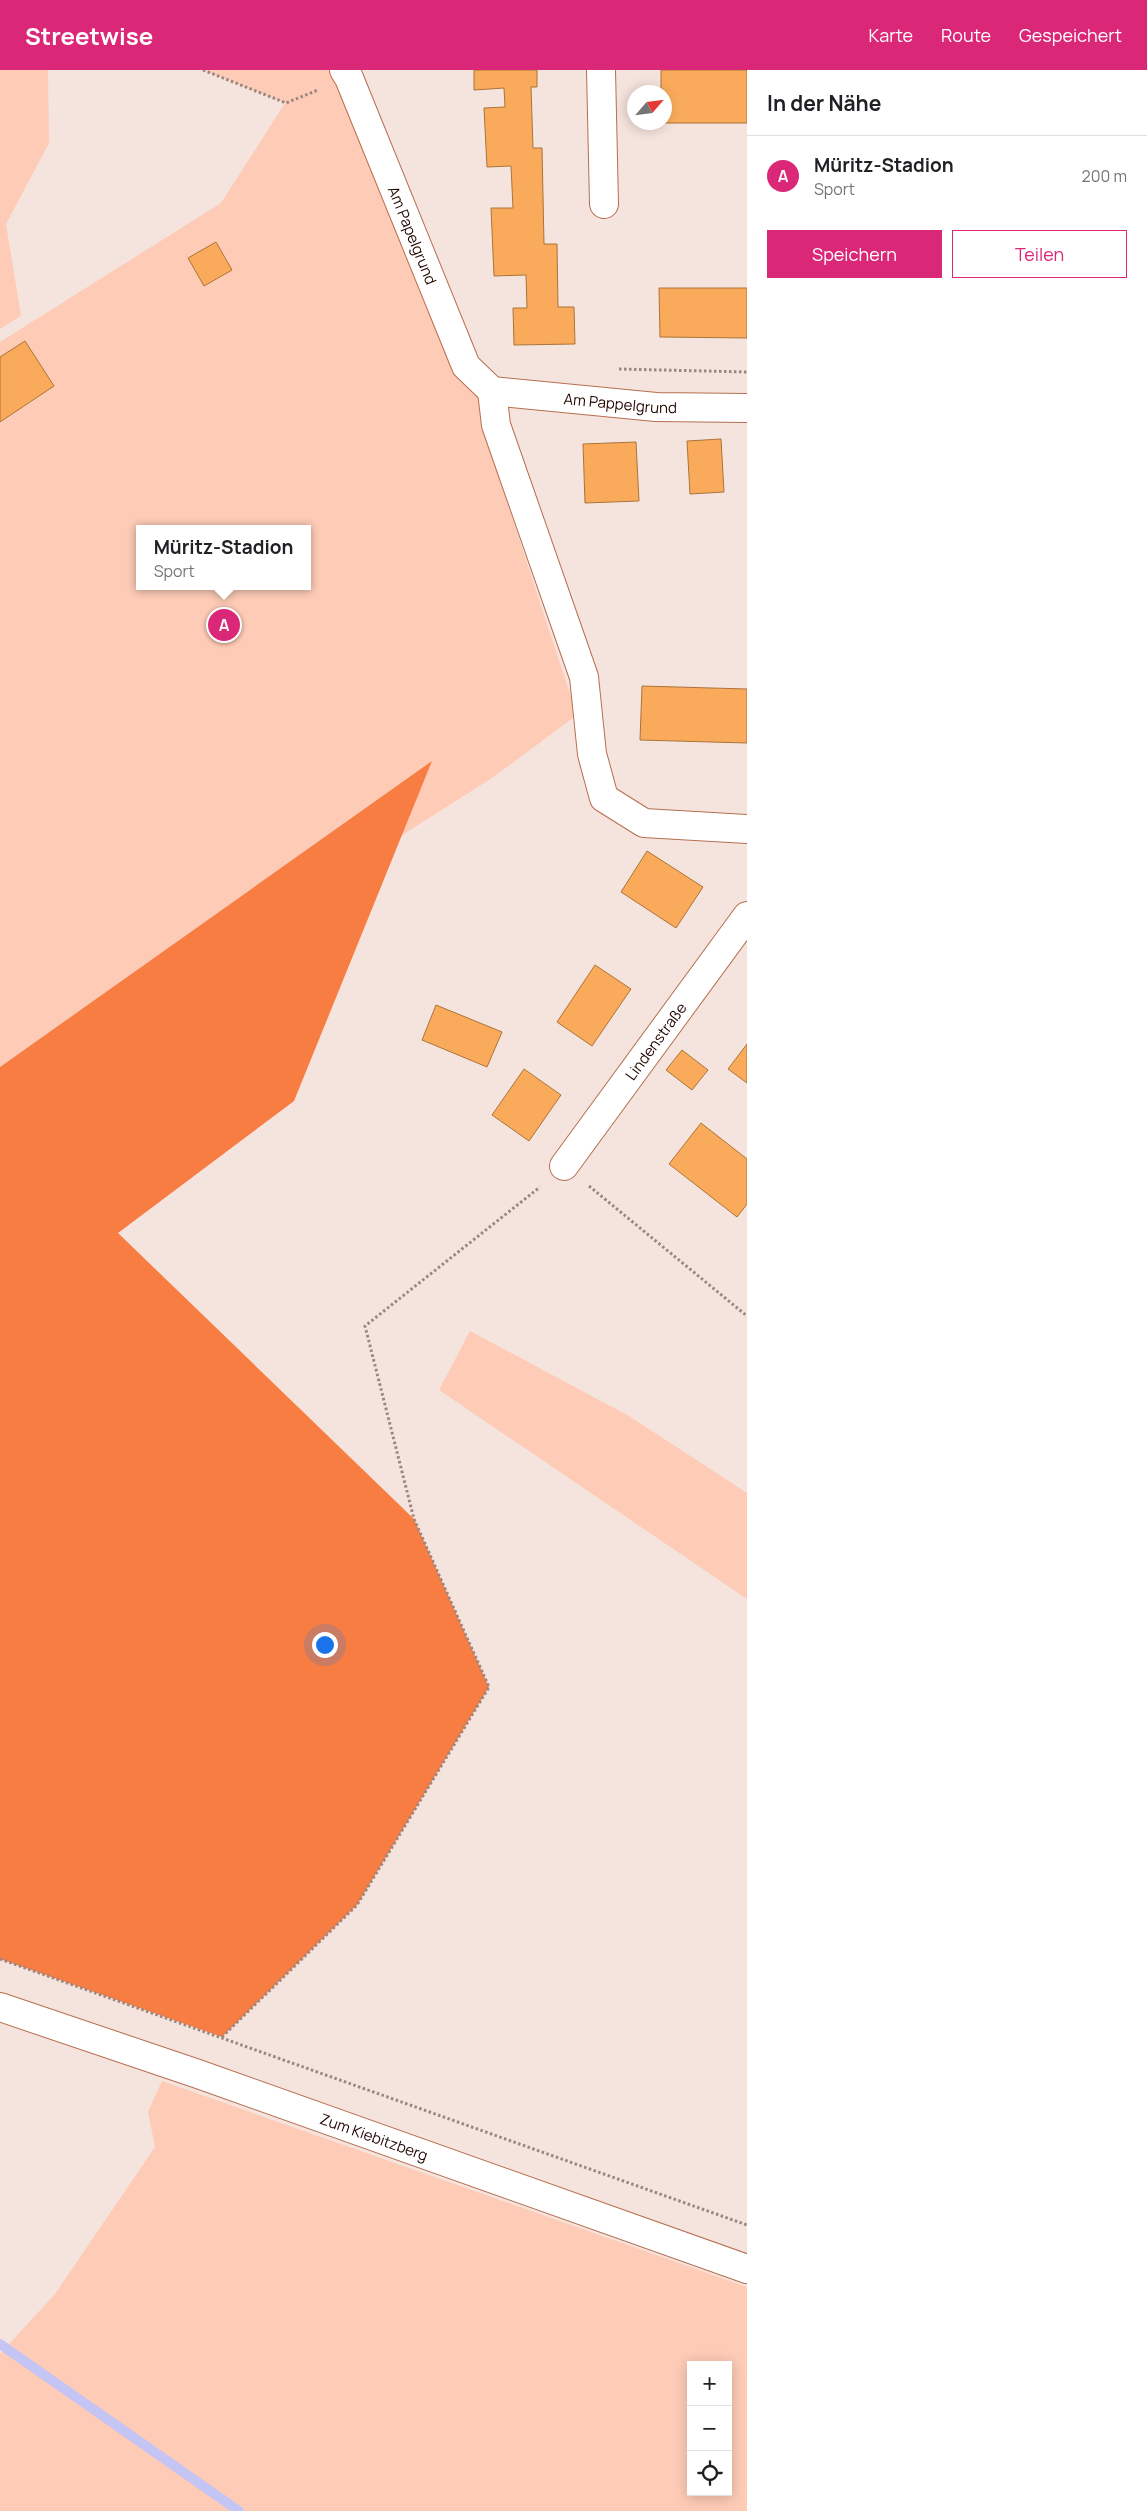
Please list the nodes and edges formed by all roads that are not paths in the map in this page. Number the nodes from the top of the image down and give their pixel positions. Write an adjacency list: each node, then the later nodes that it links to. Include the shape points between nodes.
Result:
1 (601, 70): 3 (street)
2 (346, 74): 4 (street, Am Papelgrund, via 466,366)
3 (604, 204)
4 (492, 391): 5 (street, Am Pappelgrund, via 656,408); 6 (street, via 496,425 584,677 592,754 604,798 644,823)
5 (747, 408)
6 (747, 830)
7 (747, 916): 8 (street, Lindenstraße)
8 (564, 1166)
9 (0, 2007): 10 (street, Zum Kiebitzberg)
10 (747, 2269)

